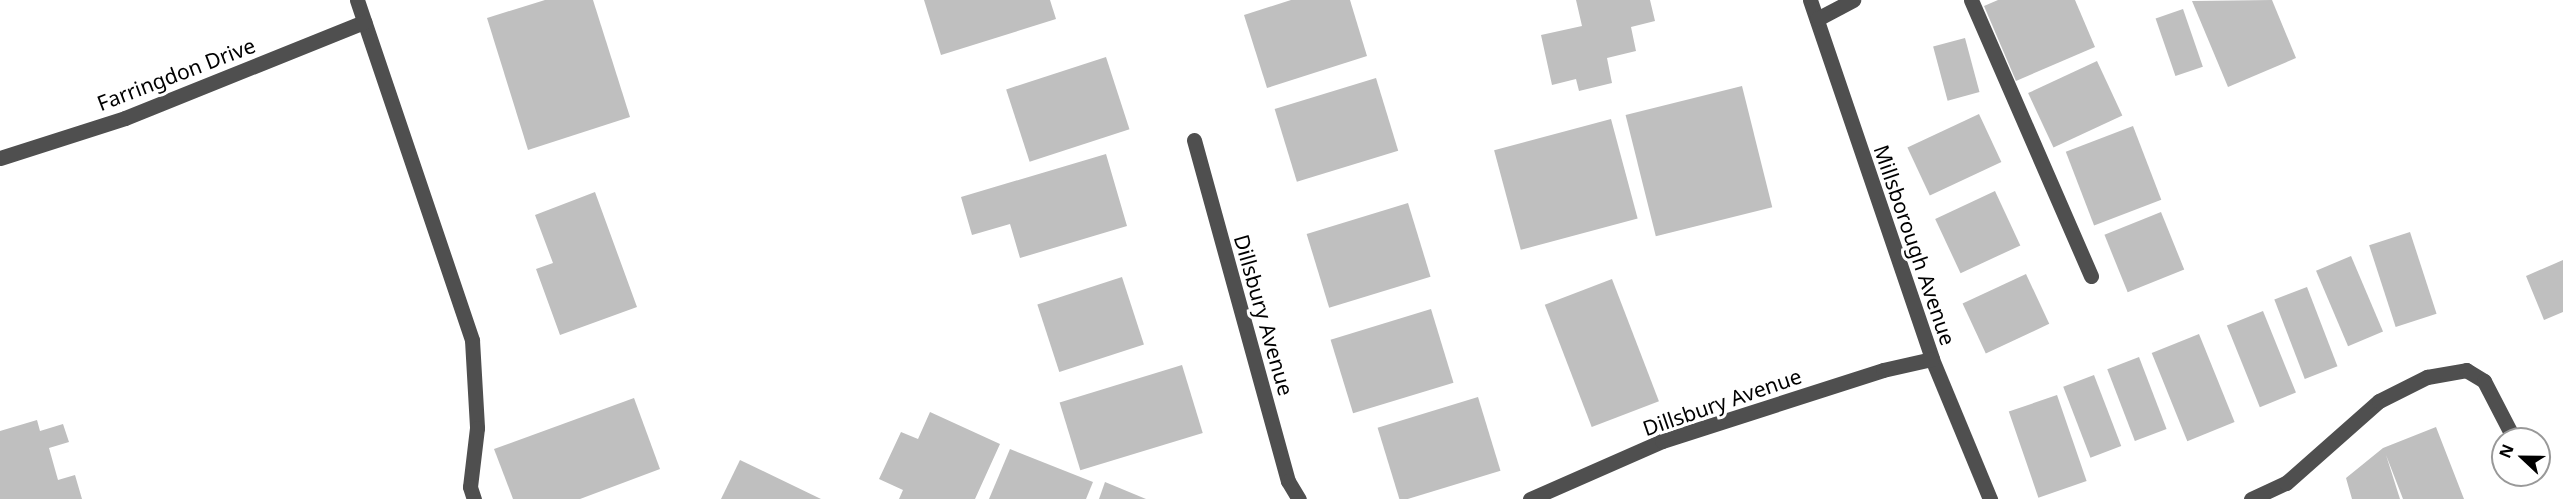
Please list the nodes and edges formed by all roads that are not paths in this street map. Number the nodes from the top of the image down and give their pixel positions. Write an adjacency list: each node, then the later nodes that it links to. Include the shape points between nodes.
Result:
1 (357, 0): 6 (street)
2 (1810, 0): 5 (street, Millsborough Avenue)
3 (1853, 0): 5 (street)
4 (1971, 0): 9 (street)
5 (1817, 19): 10 (street, Millsborough Avenue)
6 (364, 22): 8 (street, Farringdon Drive, via 125,118); 12 (street, via 472,340 477,428 470,487)
7 (1194, 140): 13 (street, Dillsbury Avenue, via 1288,481)
8 (0, 158)
9 (2091, 276)
10 (1932, 359): 14 (street, Dillsbury Avenue, via 1883,370 1662,441); 15 (street, Millsborough Avenue)
11 (2508, 427): 16 (street, via 2484,381 2466,370 2427,377 2379,401 2286,483)
12 (474, 499)
13 (1299, 499)
14 (1530, 499)
15 (1990, 499)
16 (2251, 499)

